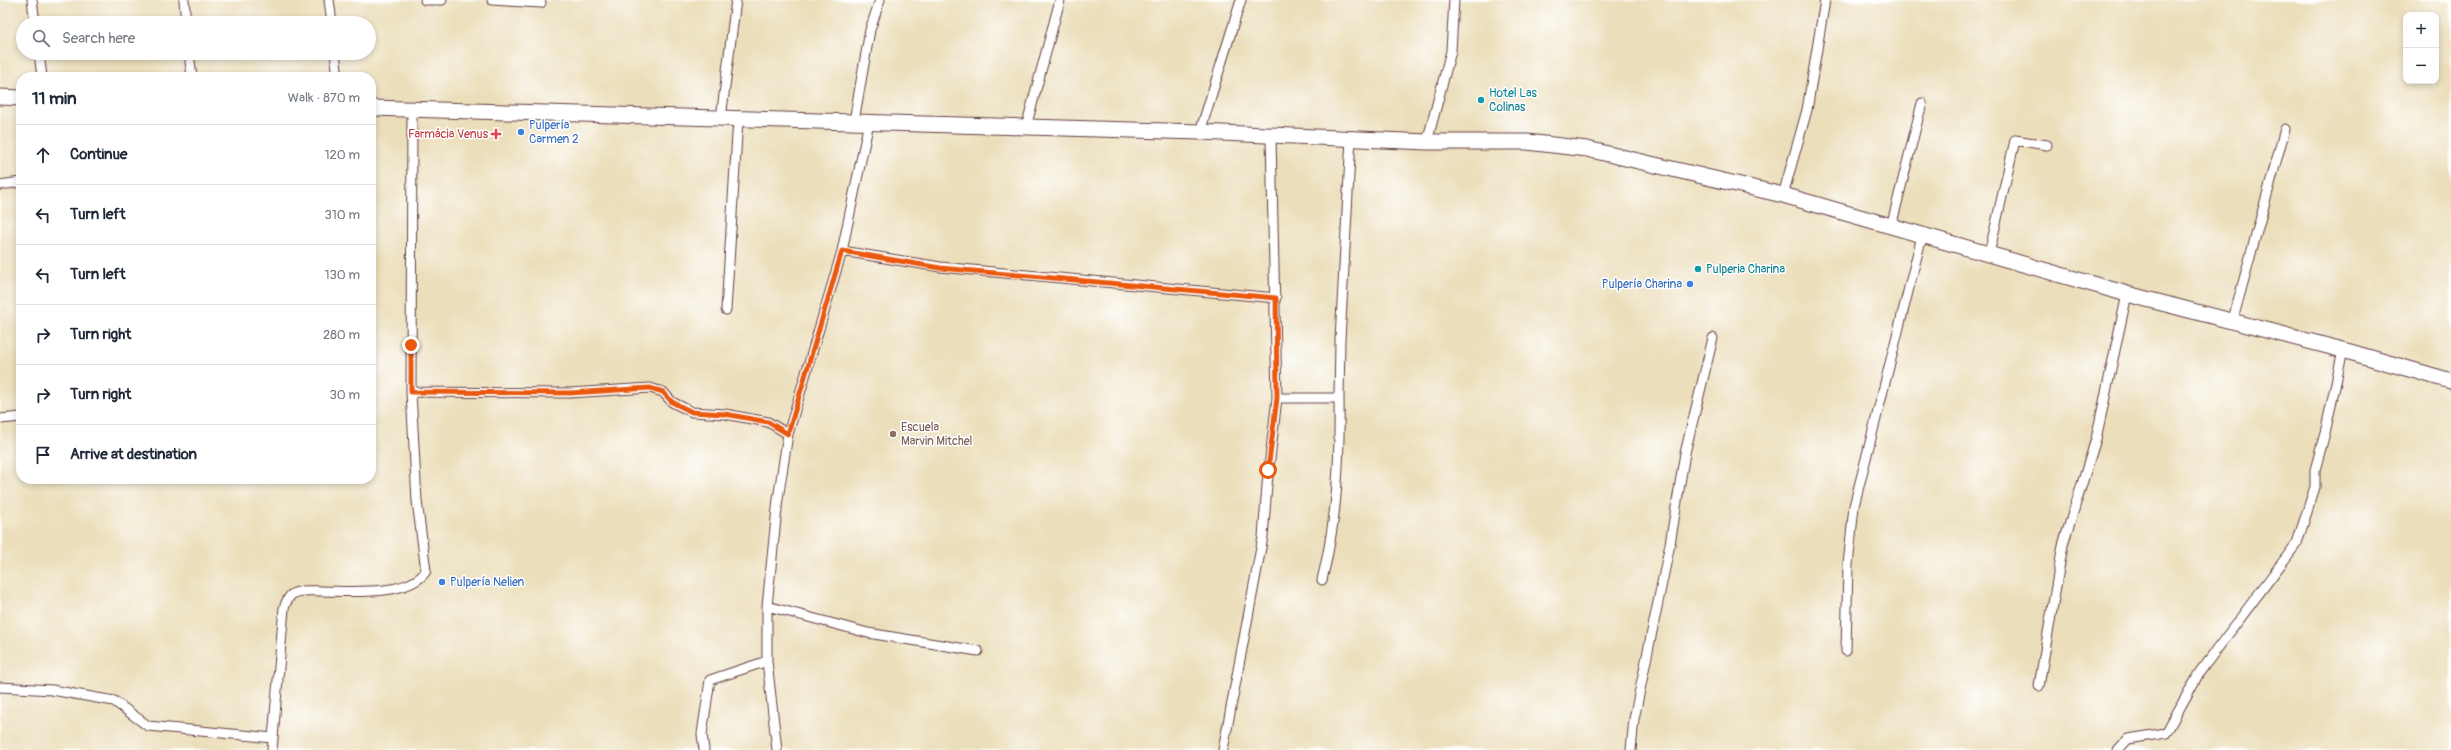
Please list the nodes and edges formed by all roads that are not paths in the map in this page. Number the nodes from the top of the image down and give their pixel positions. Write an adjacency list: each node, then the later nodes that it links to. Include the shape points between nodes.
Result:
1 (32, 0): 14 (street)
2 (184, 0): 15 (street)
3 (329, 0): 16 (street)
4 (425, 0): 5 (street)
5 (442, 0)
6 (492, 0): 13 (street)
7 (736, 0): 28 (street)
8 (880, 0): 30 (street, via 870,30)
9 (1060, 0): 32 (street)
10 (1241, 0): 34 (street)
11 (1454, 0): 37 (street, via 1451,51)
12 (1825, 0): 41 (street, via 1807,110)
13 (541, 3)
14 (34, 16)
15 (185, 16)
16 (331, 16)
17 (40, 60): 20 (street)
18 (190, 60): 21 (street)
19 (336, 60): 22 (street)
20 (41, 72)
21 (191, 72)
22 (337, 72)
23 (0, 98): 24 (highway)
24 (16, 98)
25 (1922, 103): 42 (street)
26 (376, 108): 27 (highway)
27 (412, 110): 28 (highway); 53 (street)
28 (721, 118): 29 (highway)
29 (738, 119): 30 (highway); 48 (street)
30 (854, 121): 31 (highway)
31 (869, 122): 32 (highway); 44 (street)
32 (1026, 127): 34 (highway)
33 (2285, 129): 49 (street)
34 (1200, 132): 35 (highway)
35 (1271, 137): 36 (highway); 47 (street)
36 (1351, 138): 37 (highway); 55 (street, via 1340,332)
37 (1427, 142): 41 (highway, via 1527,142 1587,149)
38 (2047, 145): 45 (street, via 2015,140)
39 (16, 183): 40 (street)
40 (0, 185)
41 (1783, 194): 42 (highway)
42 (1891, 227): 43 (highway)
43 (1922, 236): 45 (highway); 62 (street, via 1854,506 1848,565)
44 (842, 251): 47 (street, via 940,268); 58 (street)
45 (1989, 254): 46 (highway)
46 (2127, 294): 49 (highway); 64 (street, via 2096,439 2063,545)
47 (1276, 298): 54 (street)
48 (726, 310)
49 (2232, 323): 51 (highway)
50 (1713, 338): 71 (street, via 1685,453 1670,544 1634,719)
51 (2343, 350): 52 (highway); 72 (street, via 2315,470 2315,487 2297,543 2199,673 2166,732 2128,739)
52 (2451, 381)
53 (411, 392): 58 (street, via 570,393 650,388 663,392 672,402 692,412 725,414 768,422); 66 (street, via 417,501 426,571 422,578 407,585 377,590 300,591 287,600 284,608)
54 (1277, 398): 55 (street); 70 (street, via 1266,485 1263,537)
55 (1340, 398): 59 (street, via 1340,458 1331,543)
56 (16, 417): 57 (street)
57 (0, 419)
58 (788, 434): 60 (street, via 778,499)
59 (1322, 580)
60 (767, 606): 61 (street, via 868,633); 63 (street)
61 (978, 651)
62 (1846, 651)
63 (767, 661): 68 (street, via 710,680 702,734); 69 (street)
64 (2039, 686)
65 (0, 687): 66 (street, via 52,690 114,701 148,726)
66 (273, 738): 67 (street)
67 (272, 750)
68 (704, 750)
69 (778, 750)
70 (1223, 750)
71 (1631, 750)
72 (2118, 750)

